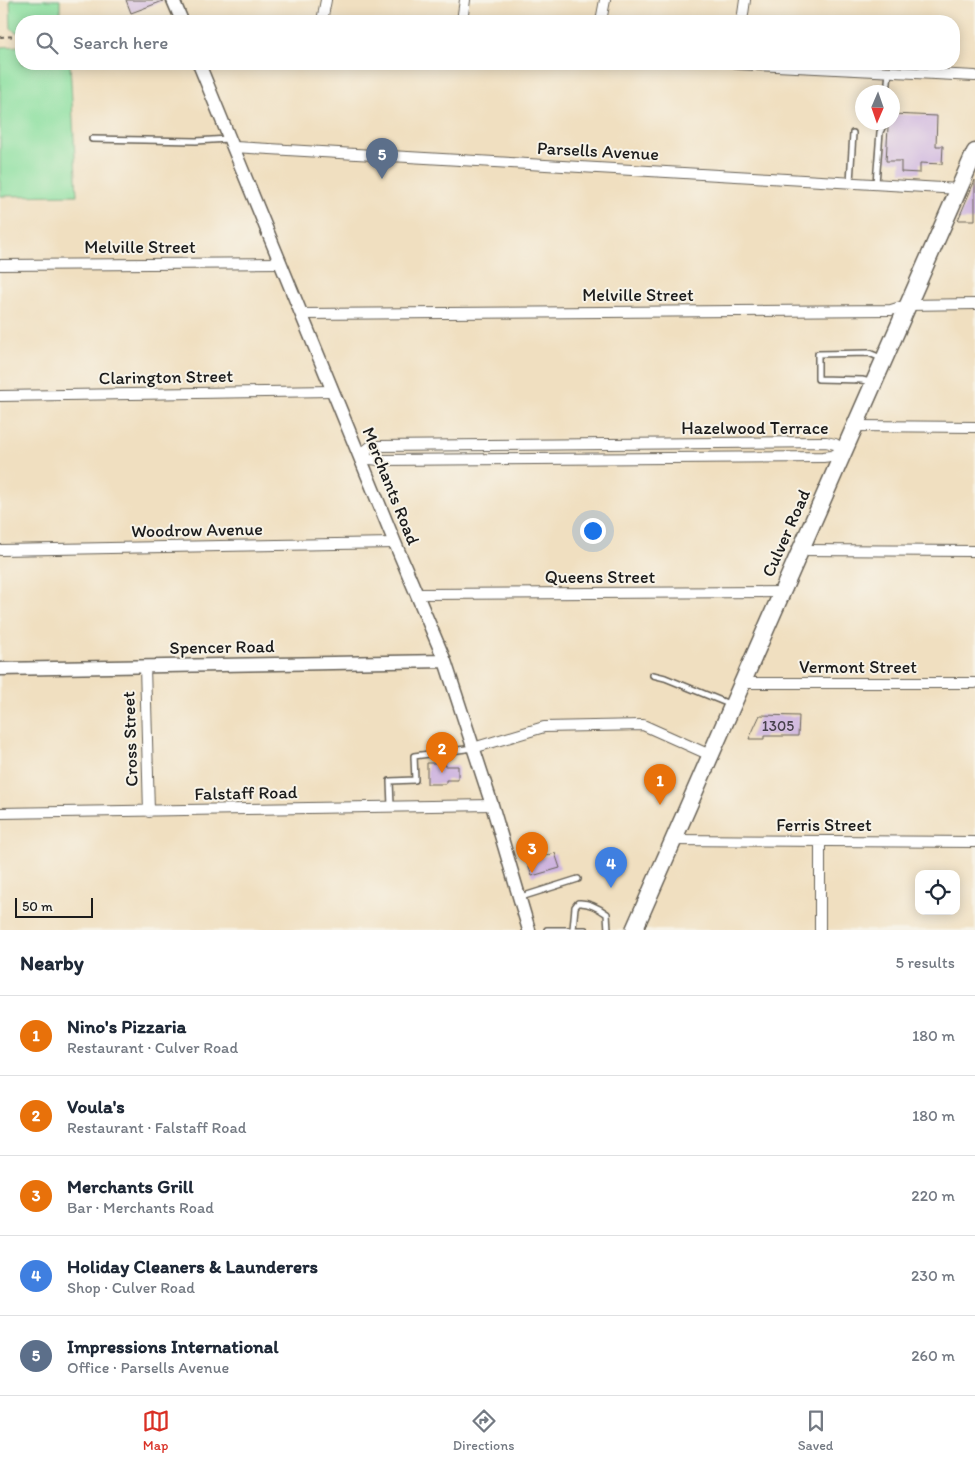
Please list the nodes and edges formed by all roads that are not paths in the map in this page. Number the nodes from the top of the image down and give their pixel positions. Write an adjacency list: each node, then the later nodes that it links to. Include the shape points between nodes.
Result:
1 (173, 0): 6 (street)
2 (326, 0): 7 (street)
3 (465, 0): 8 (street)
4 (605, 0): 9 (street)
5 (745, 0): 10 (street)
6 (179, 15)
7 (323, 15)
8 (463, 15)
9 (602, 15)
10 (743, 15)
11 (202, 70): 19 (street, Merchants Road)
12 (851, 70): 13 (street)
13 (889, 72): 14 (street); 15 (lane)
14 (975, 76)
15 (888, 85)
16 (881, 130): 22 (lane)
17 (853, 133): 21 (lane)
18 (92, 139): 19 (lane)
19 (233, 143): 21 (street, Parsells Avenue); 24 (street, Merchants Road)
20 (975, 152): 23 (main road, Culver Road)
21 (850, 182): 22 (street, Parsells Avenue)
22 (876, 183): 23 (street, Parsells Avenue)
23 (959, 189): 27 (main road, Culver Road)
24 (281, 263): 25 (street, Melville Street); 28 (street, Merchants Road)
25 (0, 265)
26 (975, 304): 27 (street, Melville Street)
27 (907, 305): 28 (street, Melville Street, via 891,310); 29 (main road, Culver Road)
28 (301, 314): 31 (street, Merchants Road)
29 (883, 358): 30 (main road, Culver Road); 30 (lane, via 869,354 818,354 818,379)
30 (873, 383): 33 (main road, Culver Road)
31 (333, 391): 32 (street, Clarington Street); 37 (street, Merchants Road)
32 (0, 396)
33 (855, 426): 34 (street); 36 (main road, Culver Road)
34 (975, 427)
35 (582, 444): 36 (street, Hazelwood Terrace, via 826,442); 37 (street, Hazelwood Terrace, via 378,446); 38 (lane)
36 (844, 450): 38 (street, Hazelwood Terrace, via 823,457); 41 (main road, Culver Road)
37 (360, 454): 38 (street, Hazelwood Terrace, via 379,460); 39 (street, Merchants Road)
38 (583, 458)
39 (395, 543): 40 (street, Woodrow Avenue); 44 (street, Merchants Road)
40 (0, 550)
41 (800, 550): 42 (street); 43 (main road, Culver Road)
42 (975, 551)
43 (782, 592): 44 (street, Queens Street); 49 (main road, Culver Road)
44 (418, 594): 45 (street, Merchants Road)
45 (445, 661): 46 (street, Spencer Road); 52 (street, Merchants Road)
46 (145, 666): 47 (street, Spencer Road); 56 (street, Cross Street)
47 (0, 669)
48 (653, 675): 51 (lane)
49 (742, 683): 50 (street, Vermont Street); 51 (main road, Culver Road)
50 (975, 683)
51 (732, 705): 53 (main road, Culver Road)
52 (474, 748): 53 (street, via 544,727 643,725); 54 (street, Merchants Road); 55 (lane, via 414,756 415,780 390,781)
53 (710, 755): 58 (main road, Culver Road)
54 (492, 805): 55 (street, Falstaff Road); 62 (street, Merchants Road)
55 (391, 806): 56 (street, Falstaff Road)
56 (149, 812): 57 (street, Falstaff Road)
57 (0, 814)
58 (673, 840): 59 (street, Ferris Street); 68 (main road, Culver Road)
59 (820, 841): 60 (street, Ferris Street); 69 (street)
60 (975, 842)
61 (578, 880): 62 (lane)
62 (520, 898): 63 (street, Merchants Road)
63 (530, 930)
64 (547, 930): 65 (lane)
65 (573, 930): 66 (lane); 67 (lane, via 575,907 584,902 607,914)
66 (585, 930)
67 (608, 930)
68 (634, 930)
69 (820, 930)

